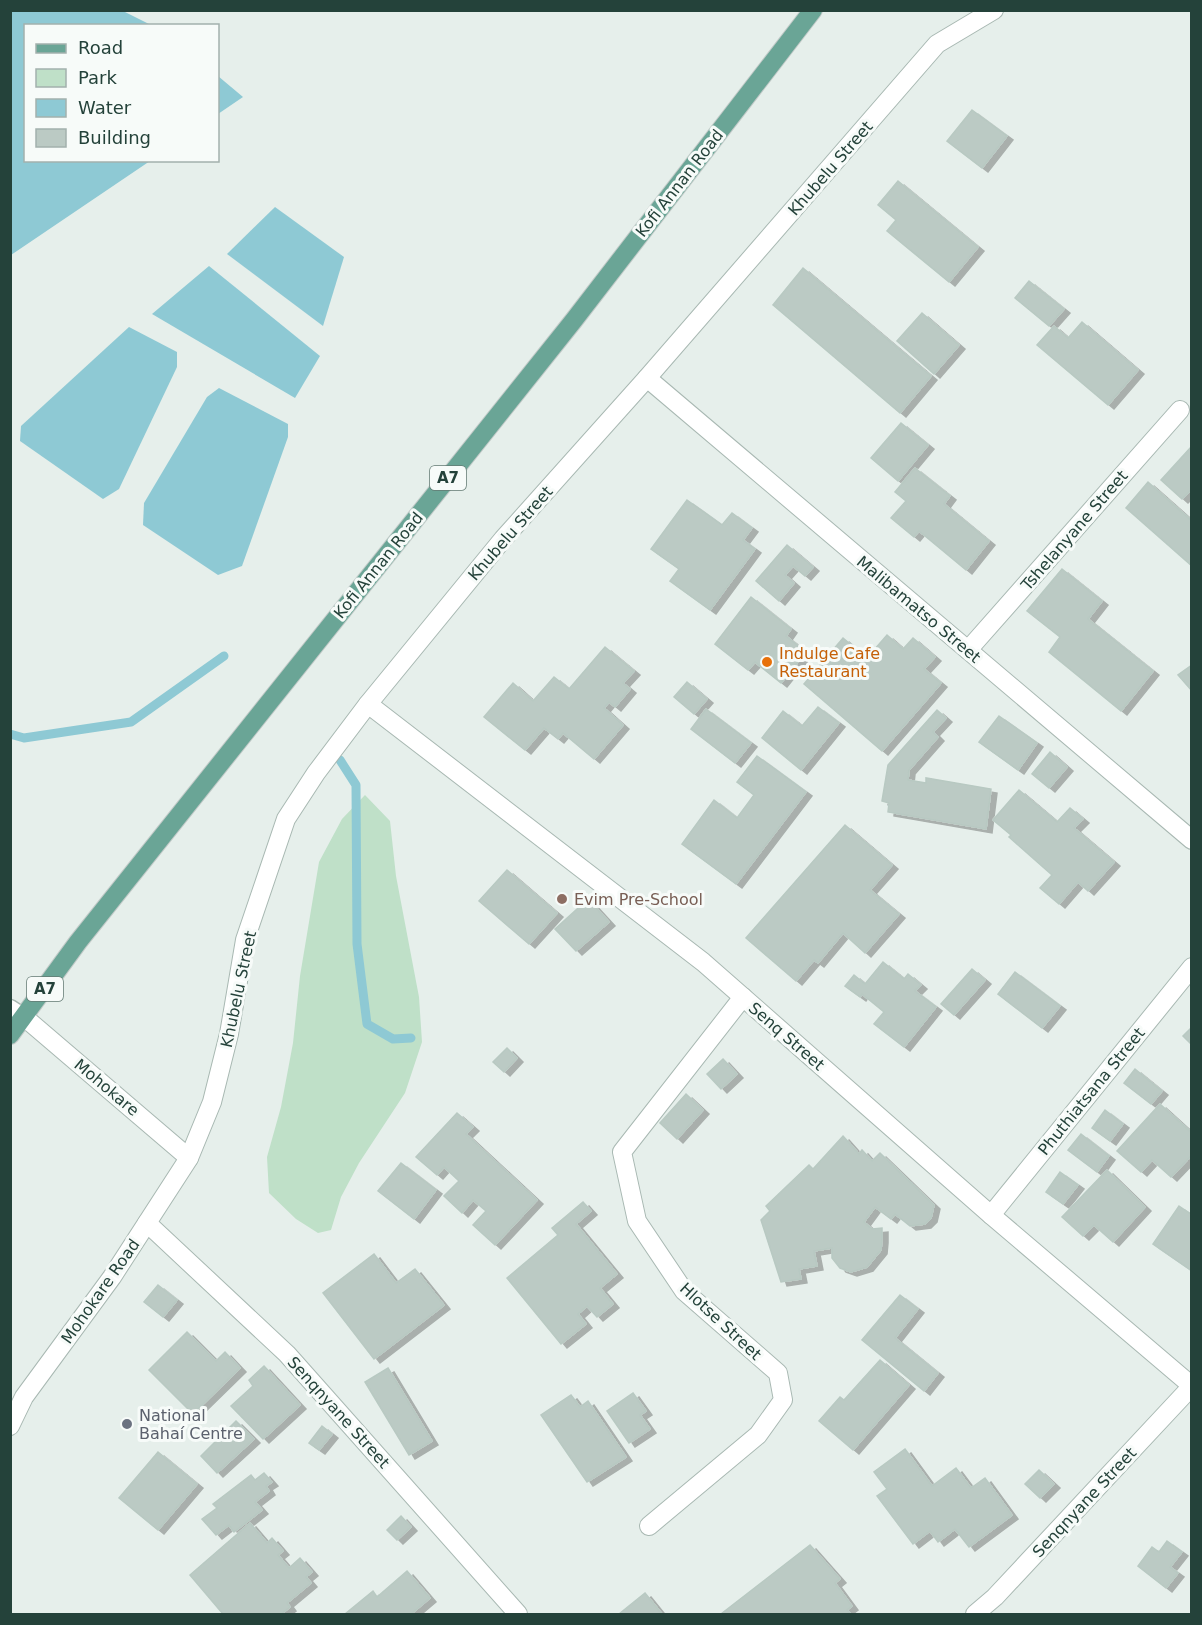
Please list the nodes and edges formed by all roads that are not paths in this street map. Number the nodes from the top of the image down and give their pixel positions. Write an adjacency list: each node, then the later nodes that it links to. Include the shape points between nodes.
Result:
1 (813, 10): 10 (main road, Kofi Annan Road / A7, via 574,320 78,942)
2 (994, 10): 3 (street, Khubelu Street, via 937,45)
3 (647, 378): 5 (street, Malibamatso Street); 6 (street, Khubelu Street, via 503,539)
4 (1180, 410): 5 (street, Tshelanyane Street)
5 (968, 650): 7 (street, Malibamatso Street)
6 (368, 704): 9 (street, Senq Street, via 703,962); 12 (street, Khubelu Street, via 286,819 245,940 229,1034 212,1102)
7 (1191, 840)
8 (1191, 967): 13 (street, Phuthiatsana Street)
9 (743, 998): 13 (street, Senq Street); 17 (street, Hlotse Street, via 622,1152 637,1221 684,1291 778,1373 783,1401 758,1435)
10 (17, 1013): 11 (main road, Kofi Annan Road / A7); 12 (street, Mohokare)
11 (10, 1035)
12 (189, 1158): 14 (street, Mohokare Road)
13 (991, 1215): 15 (street, Senq Street)
14 (147, 1223): 16 (street, Mohokare Road, via 24,1397); 18 (street, Senqnyane Street, via 287,1354)
15 (1191, 1386): 19 (street, Senqnyane Street)
16 (10, 1425)
17 (649, 1526)
18 (518, 1614)
19 (975, 1614)

